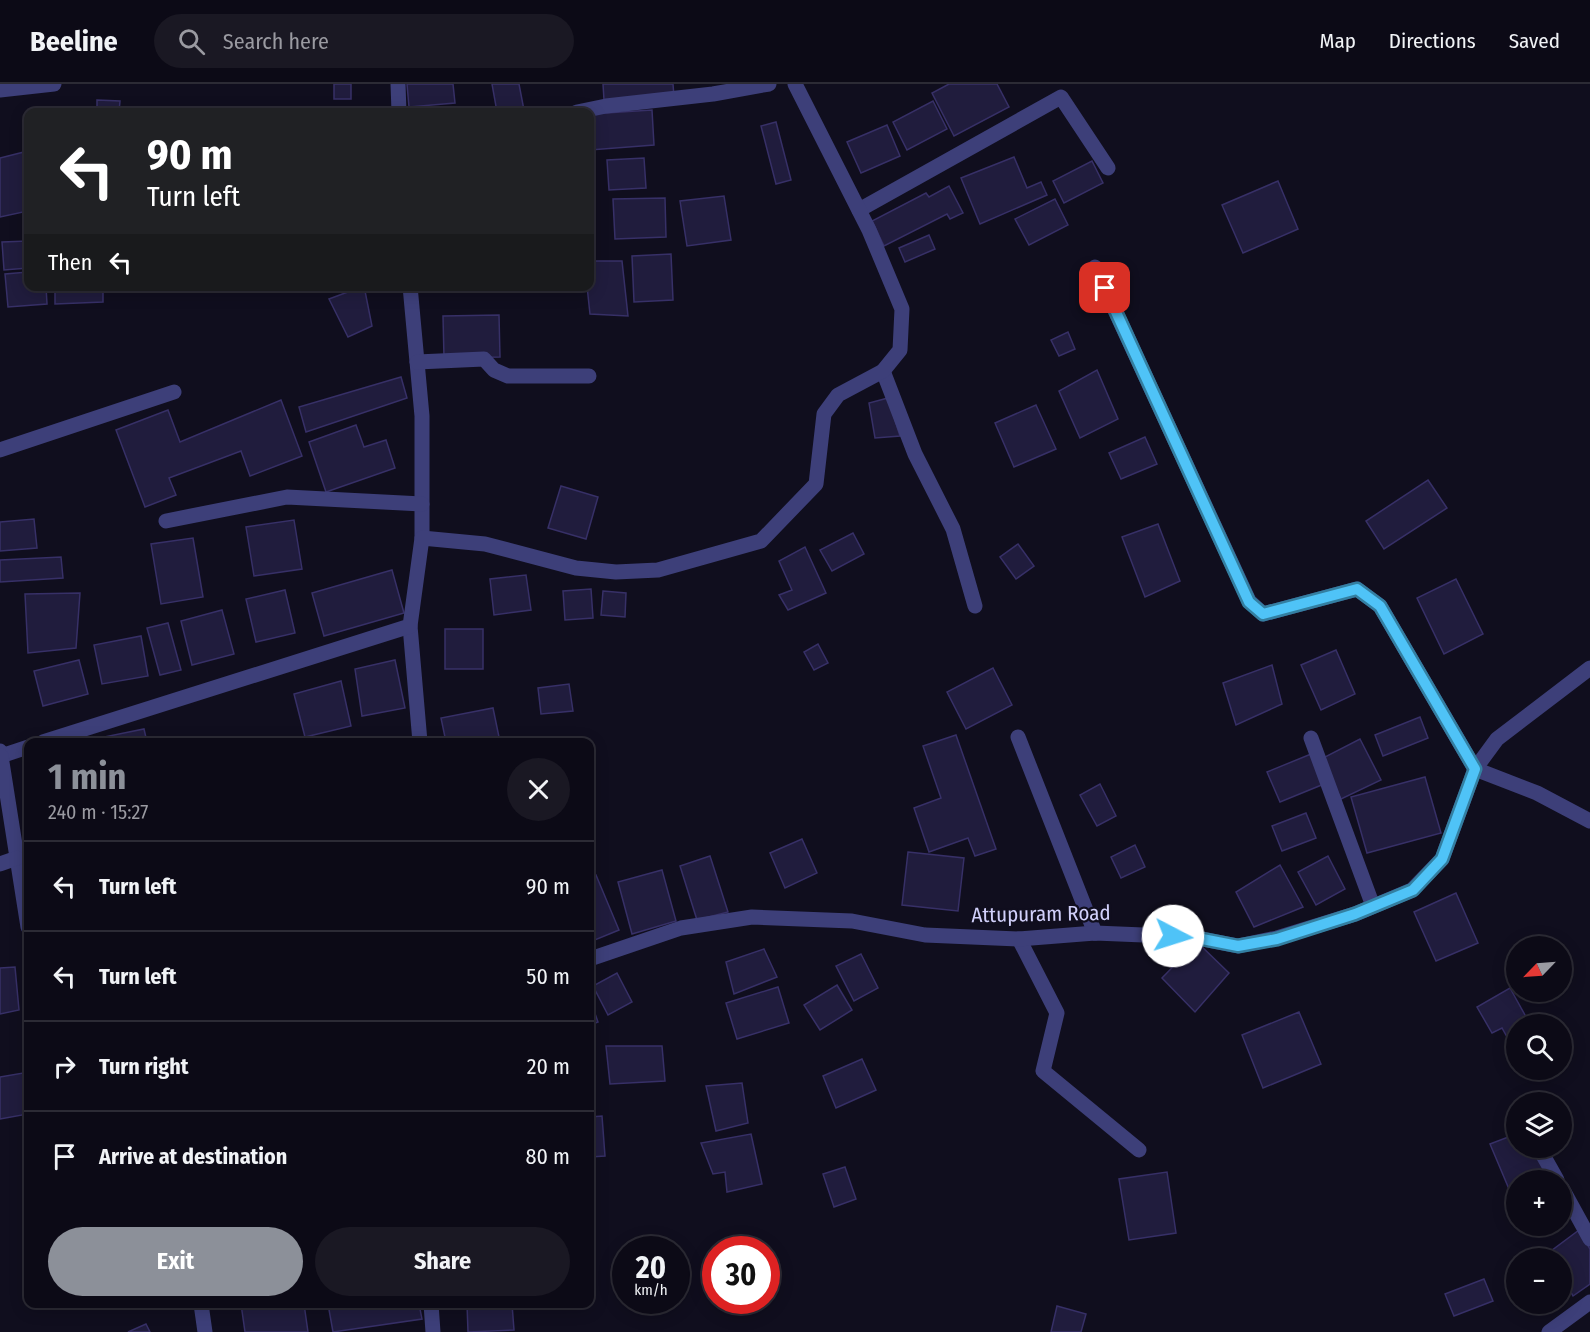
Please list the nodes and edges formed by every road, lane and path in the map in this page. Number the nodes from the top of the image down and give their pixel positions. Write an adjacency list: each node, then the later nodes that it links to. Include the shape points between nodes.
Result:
1 (54, 84): 5 (street)
2 (398, 84): 6 (street)
3 (769, 84): 7 (street)
4 (795, 84): 9 (street)
5 (0, 90)
6 (399, 108)
7 (594, 108)
8 (1108, 168): 9 (street, via 1061,97)
9 (860, 210): 13 (street, via 902,309 900,350)
10 (1095, 267): 30 (street, via 1249,602 1263,614 1357,589 1372,600 1380,606)
11 (410, 291): 12 (street)
12 (417, 362): 14 (street, via 484,359 494,370 508,376); 17 (street, via 422,416)
13 (883, 371): 19 (street, via 838,395 824,414 816,484 761,541 658,570 616,572 576,568 485,544); 20 (street, via 915,454 953,529)
14 (590, 376)
15 (174, 392): 16 (street)
16 (0, 450)
17 (422, 504): 18 (street, via 287,497); 19 (street)
18 (166, 521)
19 (422, 538): 21 (street)
20 (975, 606)
21 (410, 626): 24 (street); 25 (street)
22 (1590, 668): 30 (street, Attupuram Road, via 1497,740)
23 (1018, 737): 36 (street)
24 (56, 738)
25 (420, 738)
26 (1311, 738): 35 (street)
27 (24, 748): 29 (street)
28 (0, 751): 29 (street)
29 (1, 756): 32 (street)
30 (1475, 769): 31 (street, via 1537,793); 35 (street, Attupuram Road, via 1442,859 1413,890)
31 (1590, 821)
32 (17, 858): 33 (street); 34 (street)
33 (0, 864)
34 (24, 902)
35 (1373, 906): 36 (street, Attupuram Road, via 1277,939 1238,946 1192,937)
36 (1095, 933): 37 (street, Attupuram Road)
37 (1019, 939): 38 (street, Attupuram Road, via 925,934 852,921 752,917 681,928); 39 (street, via 1057,1014 1043,1071)
38 (594, 958)
39 (1139, 1150)
40 (1572, 1206): 41 (street)
41 (1590, 1239)
42 (1590, 1302): 47 (street)
43 (202, 1308): 45 (street)
44 (431, 1308): 46 (street)
45 (205, 1332)
46 (433, 1332)
47 (1549, 1332)

